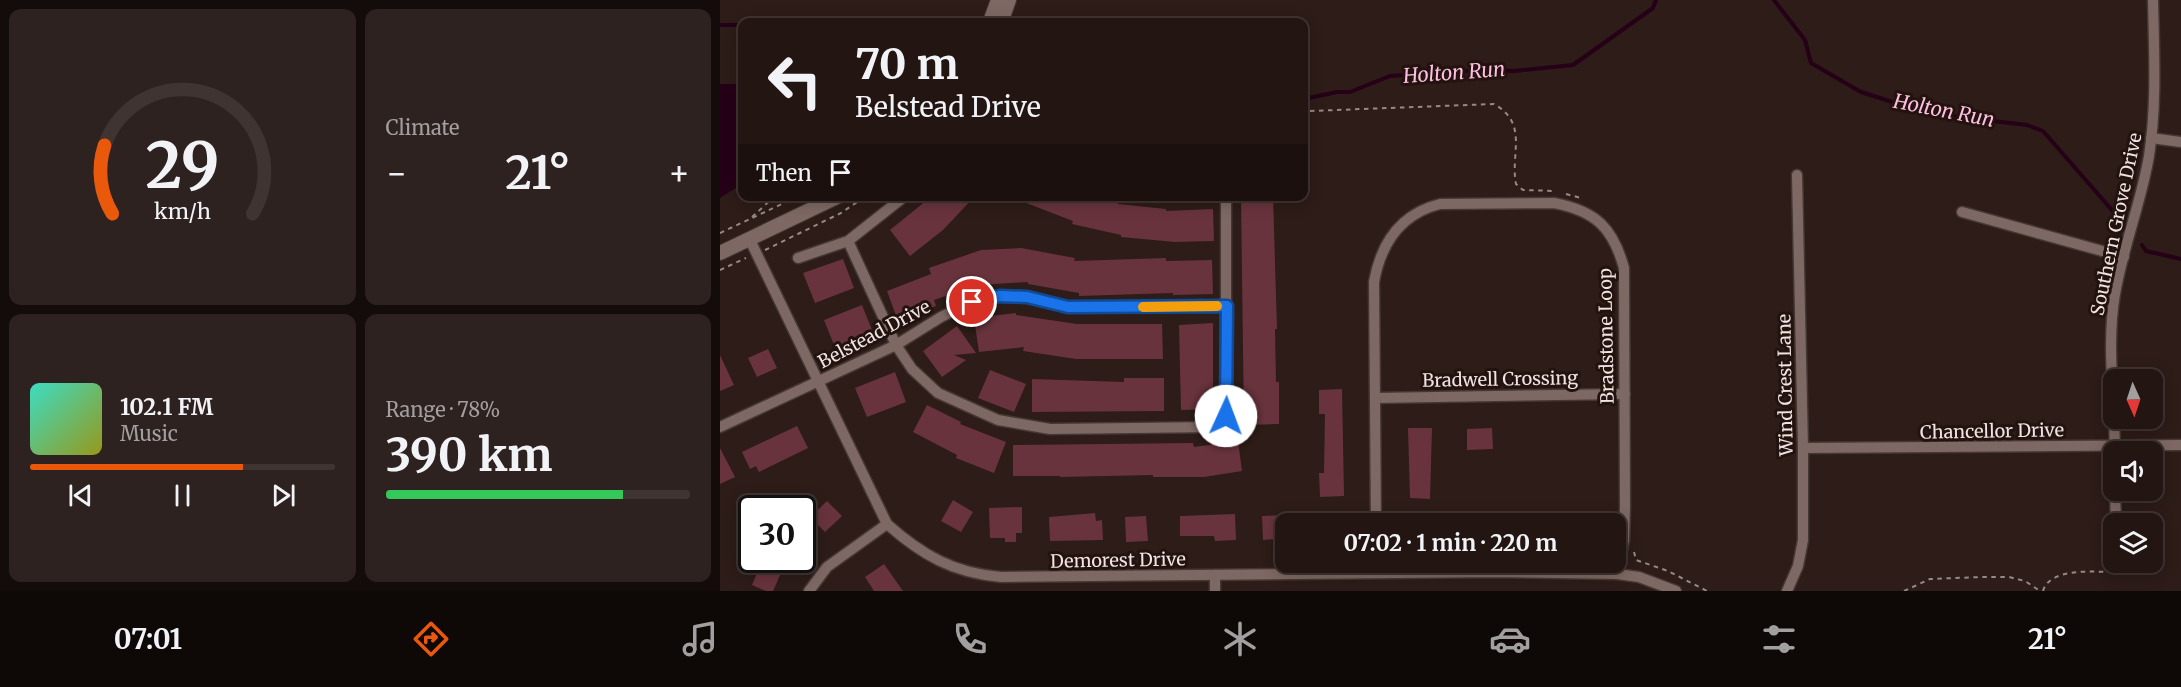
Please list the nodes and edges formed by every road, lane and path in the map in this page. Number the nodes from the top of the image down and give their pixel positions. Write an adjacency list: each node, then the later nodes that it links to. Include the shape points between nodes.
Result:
1 (998, 0): 4 (street)
2 (1009, 0): 5 (street)
3 (2153, 0): 7 (street, Southern Grove Drive)
4 (991, 18)
5 (1001, 18)
6 (1310, 111): 10 (path, via 1494,104 1506,111 1514,126 1516,184 1522,190 1549,190)
7 (2151, 138): 8 (street); 24 (street, Southern Grove Drive, via 2141,196)
8 (2181, 142)
9 (1797, 175): 36 (street, Wind Crest Lane)
10 (1584, 200)
11 (770, 201): 18 (path)
12 (788, 201): 18 (path)
13 (829, 201): 20 (street)
14 (859, 201): 23 (path)
15 (899, 201): 21 (street)
16 (1226, 201): 27 (street)
17 (1962, 212): 24 (street)
18 (750, 219): 19 (path)
19 (720, 233): 22 (path)
20 (750, 240): 22 (street); 23 (street, Demorest Drive)
21 (848, 241): 25 (street); 28 (street)
22 (722, 246)
23 (757, 254): 26 (path); 30 (street, Demorest Drive)
24 (2124, 257): 29 (street, Southern Grove Drive, via 2115,294)
25 (798, 258)
26 (720, 270)
27 (1227, 306): 28 (street, Belstead Drive, via 1068,307 1027,297 1000,296 972,302); 28 (street, via 1226,416 1216,427 1050,429 998,420 938,393 912,369)
28 (896, 345): 30 (street, Belstead Drive)
29 (2113, 369)
30 (819, 382): 33 (street, Belstead Drive); 39 (street, Demorest Drive)
31 (1624, 394): 32 (street, Bradwell Crossing); 32 (street, Bradstone Loop, via 1624,268 1605,227 1588,213 1554,203 1440,204 1401,223 1377,264); 44 (street, Bradstone Loop, via 1624,540)
32 (1375, 398): 38 (street, Bradstone Loop)
33 (720, 427)
34 (2181, 445): 35 (street, Chancellor Drive)
35 (2163, 446)
36 (1803, 448): 37 (street, Chancellor Drive); 50 (street, Wind Crest Lane, via 1803,540)
37 (2103, 449)
38 (1376, 513)
39 (887, 524): 45 (street, Demorest Drive, via 926,555 979,575); 46 (street, via 827,567)
40 (1634, 545): 49 (path, via 1636,560)
41 (1275, 572): 45 (street, Demorest Drive)
42 (2103, 572): 52 (path, via 2053,577)
43 (1557, 573): 44 (street, Demorest Drive)
44 (1617, 574): 48 (street, Demorest Drive, via 1639,577)
45 (1215, 575): 47 (street)
46 (809, 591)
47 (1215, 591)
48 (1676, 591)
49 (1707, 591)
50 (1787, 591)
51 (1904, 591): 52 (path, via 1930,579 2009,577)
52 (2042, 591)

